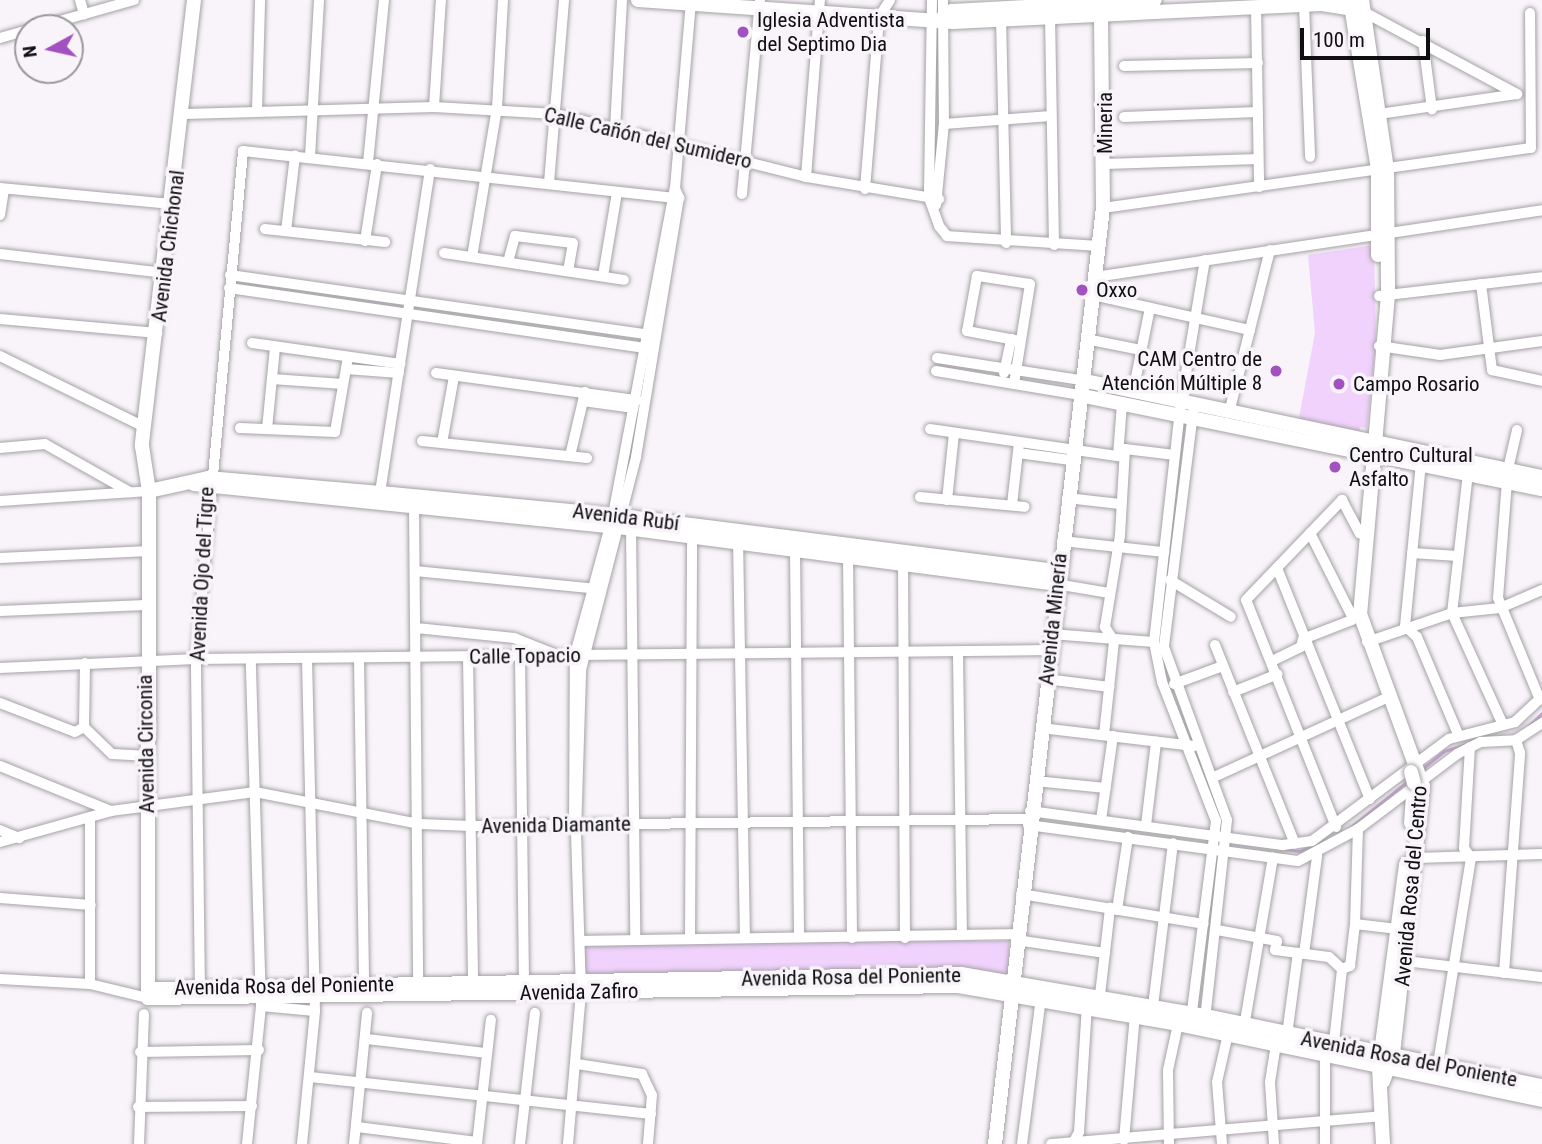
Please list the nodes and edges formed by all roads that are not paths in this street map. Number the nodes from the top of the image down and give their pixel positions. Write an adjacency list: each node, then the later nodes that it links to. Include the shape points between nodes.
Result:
1 (80, 0): 24 (street)
2 (134, 0): 24 (street)
3 (194, 0): 41 (street, Avenida Chichonal)
4 (260, 0): 39 (street)
5 (319, 0): 37 (street)
6 (384, 0): 38 (street)
7 (440, 0): 34 (street)
8 (503, 0): 35 (street)
9 (564, 0): 42 (street)
10 (622, 0): 48 (street)
11 (638, 0): 16 (street)
12 (890, 0): 27 (street)
13 (932, 0): 26 (street)
14 (943, 0): 26 (street)
15 (1155, 0): 18 (street)
16 (691, 2): 17 (street); 49 (street)
17 (759, 5): 22 (street); 54 (street)
18 (1102, 5): 19 (street); 25 (street); 26 (street, via 953,11); 56 (street, Mineria)
19 (1249, 5): 20 (street); 30 (street)
20 (1304, 5): 21 (street); 52 (street)
21 (1361, 5): 29 (street); 43 (street); 58 (street)
22 (818, 6): 27 (street); 60 (street)
23 (1530, 13): 32 (street)
24 (84, 14)
25 (1050, 15): 28 (street); 44 (street)
26 (939, 17): 27 (street); 28 (street); 47 (street); 68 (street)
27 (879, 18): 64 (street)
28 (1001, 18): 46 (street)
29 (1423, 41): 33 (street); 36 (street)
30 (1258, 63): 31 (street); 40 (street)
31 (1124, 66)
32 (1531, 92): 33 (street); 58 (street, via 1531,148)
33 (1517, 94): 36 (street)
34 (434, 107): 35 (street, Calle Cañón del Sumidero); 38 (street, Calle Cañón del Sumidero)
35 (497, 108): 42 (street, Calle Cañón del Sumidero); 59 (street)
36 (1432, 108): 43 (street)
37 (313, 109): 38 (street, Calle Cañón del Sumidero); 39 (street, Calle Cañón del Sumidero); 51 (street)
38 (373, 109): 55 (street)
39 (257, 110): 41 (street, Calle Cañón del Sumidero)
40 (1258, 112): 45 (street); 53 (street)
41 (186, 114): 69 (street, Avenida Chichonal)
42 (556, 114): 48 (street, Calle Cañón del Sumidero); 61 (street)
43 (1379, 114): 58 (street)
44 (1051, 116): 46 (street); 79 (street)
45 (1124, 117)
46 (1002, 118): 47 (street); 78 (street)
47 (944, 124): 68 (street)
48 (615, 129): 49 (street, Calle Cañón del Sumidero)
49 (682, 145): 54 (street, Calle Cañón del Sumidero); 66 (street)
50 (295, 156): 51 (street); 74 (street); 89 (street, Avenida Ojo del Tigre, via 243,152)
51 (310, 157): 55 (street)
52 (1310, 158)
53 (1258, 159): 56 (street); 62 (street)
54 (746, 161): 60 (street, Calle Cañón del Sumidero); 67 (street)
55 (372, 164): 57 (street); 76 (street)
56 (1105, 164): 70 (street, Mineria)
57 (430, 169): 59 (street); 98 (street)
58 (1382, 170): 62 (street); 75 (street, Avenida Rosa del Centro)
59 (487, 175): 61 (street); 84 (street)
60 (806, 177): 64 (street, Calle Cañón del Sumidero)
61 (549, 183): 65 (street)
62 (1259, 187): 70 (street)
63 (2, 188): 69 (street); 72 (street)
64 (865, 189): 68 (street, Calle Cañón del Sumidero)
65 (617, 192): 66 (street); 90 (street)
66 (674, 194): 107 (street); 108 (street)
67 (742, 194)
68 (934, 198): 78 (street, via 932,213 947,236)
69 (174, 204): 88 (street, Avenida Chichonal)
70 (1103, 208): 80 (street, Mineria)
71 (1542, 210): 75 (street)
72 (0, 215)
73 (265, 229): 74 (street)
74 (286, 231): 76 (street)
75 (1383, 234): 81 (street); 97 (street, Avenida Rosa del Centro)
76 (365, 241): 77 (street)
77 (385, 242)
78 (1006, 243): 79 (street)
79 (1054, 245): 80 (street)
80 (1098, 246): 92 (street, Avenida Minería)
81 (1270, 250): 85 (street); 105 (street)
82 (444, 253): 84 (street)
83 (0, 254): 88 (street)
84 (472, 257): 86 (street)
85 (1205, 260): 92 (street); 103 (street)
86 (508, 262): 87 (street); 87 (street, via 515,236 573,243)
87 (568, 271): 90 (street)
88 (165, 273): 106 (street, Avenida Chichonal)
89 (230, 275): 95 (street, Avenida Ojo del Tigre); 98 (street)
90 (603, 276): 93 (street)
91 (1542, 276): 94 (street)
92 (1095, 277): 96 (street, Avenida Minería)
93 (624, 279)
94 (1481, 284): 97 (street); 116 (street)
95 (229, 288): 100 (street); 160 (street, Avenida Ojo del Tigre)
96 (1093, 295): 99 (street); 109 (street, Avenida Minería)
97 (1383, 295): 113 (street, Avenida Rosa del Centro)
98 (410, 301): 100 (street); 102 (street)
99 (1150, 308): 103 (street); 118 (street)
100 (409, 314): 104 (street); 122 (street)
101 (0, 318): 106 (street)
102 (528, 318): 104 (street); 107 (street)
103 (1200, 319): 105 (street); 138 (street, via 1185,382)
104 (527, 330): 115 (street)
105 (1250, 330): 139 (street)
106 (157, 333): 140 (street, Avenida Chichonal)
107 (643, 334): 108 (street); 115 (street)
108 (654, 337): 117 (street)
109 (1086, 339): 118 (street); 132 (street, Avenida Minería)
110 (1016, 340): 110 (street, via 1028,282 977,276 967,331); 124 (street)
111 (1542, 341): 116 (street)
112 (252, 343): 114 (street)
113 (1383, 346): 116 (street, via 1440,355); 150 (street, Avenida Rosa del Centro)
114 (275, 347): 120 (street); 128 (street)
115 (641, 347): 117 (street); 135 (street)
116 (1489, 348): 129 (street, via 1492,370)
117 (652, 349): 137 (street)
118 (1141, 350): 133 (street)
119 (0, 356): 140 (street)
120 (348, 357): 122 (street); 123 (street)
121 (937, 358): 124 (street)
122 (400, 368): 123 (street); 165 (street)
123 (346, 369): 131 (street)
124 (1011, 369): 130 (street); 132 (street)
125 (936, 371): 130 (street)
126 (436, 373): 127 (street)
127 (454, 376): 134 (street); 147 (street)
128 (272, 379): 131 (street); 142 (street)
129 (1542, 381)
130 (1008, 383): 132 (street)
131 (343, 384): 142 (street, via 335,432)
132 (1080, 387): 133 (street); 136 (street); 152 (street, Avenida Minería)
133 (1133, 392): 138 (street)
134 (584, 396): 135 (street); 154 (street)
135 (632, 404): 137 (street); 174 (street)
136 (1122, 404): 138 (street); 151 (street)
137 (644, 406): 174 (street)
138 (1187, 412): 139 (street); 150 (street); 153 (street); 192 (street)
139 (1229, 413): 150 (street)
140 (144, 427): 162 (street, Avenida Chichonal)
141 (240, 428): 142 (street)
142 (267, 429)
143 (930, 429): 145 (street)
144 (1517, 430): 158 (street)
145 (954, 433): 149 (street); 167 (street)
146 (422, 441): 147 (street)
147 (442, 443): 154 (street)
148 (0, 448): 163 (street, via 45,444)
149 (1018, 448): 152 (street); 170 (street)
150 (1374, 448): 156 (street); 158 (street); 176 (street, Avenida Rosa del Centro); 209 (street, Avenida Rosa del Centro, via 1360,614)
151 (1122, 454): 152 (street); 153 (street); 169 (street)
152 (1072, 455): 166 (street, Avenida Minería)
153 (1175, 455): 183 (street)
154 (570, 456): 155 (street)
155 (587, 458)
156 (1421, 464): 157 (street); 184 (street)
157 (1468, 473): 158 (street); 186 (street)
158 (1508, 475): 159 (street); 161 (street); 198 (street)
159 (1542, 477)
160 (203, 484): 162 (street, Avenida Rubí); 165 (street, Avenida Rubí); 225 (street, Avenida Ojo del Tigre)
161 (1542, 489)
162 (149, 491): 163 (street, Avenida Rubí); 182 (street, Avenida Circonia)
163 (130, 492): 168 (street, Avenida Rubí)
164 (920, 497): 167 (street)
165 (379, 498): 171 (street, Avenida Rubí); 173 (street, Avenida Rubí)
166 (1067, 498): 169 (street); 179 (street, Avenida Minería)
167 (947, 500): 170 (street)
168 (0, 501)
169 (1120, 504): 180 (street)
170 (1012, 505): 172 (street)
171 (414, 506): 173 (street, Avenida Rubí); 190 (street)
172 (1025, 507)
173 (507, 510): 174 (street, Avenida Rubí)
174 (622, 522): 177 (street, Avenida Rubí); 178 (street, Avenida Rubí); 193 (street); 194 (street); 215 (street)
175 (1311, 533): 176 (street, via 1342,500); 189 (street); 202 (street)
176 (1360, 534): 202 (street, Avenida Rosa del Centro)
177 (692, 536): 178 (street, Avenida Rubí); 220 (street)
178 (738, 536): 181 (street, Avenida Rubí); 187 (street, Avenida Rubí); 221 (street)
179 (1062, 541): 180 (street); 191 (street, Avenida Minería)
180 (1119, 548): 183 (street); 196 (street)
181 (795, 550): 185 (street, Avenida Rubí); 216 (street)
182 (149, 551): 188 (street); 197 (street, Avenida Circonia)
183 (1164, 552): 208 (street)
184 (1412, 553): 186 (street); 203 (street)
185 (848, 556): 187 (street, Avenida Rubí); 217 (street)
186 (1458, 556): 200 (street)
187 (902, 557): 191 (street, Avenida Rubí); 218 (street)
188 (0, 558)
189 (1277, 568): 207 (street); 229 (street, via 1246,600)
190 (415, 571): 193 (street); 204 (street)
191 (1057, 577): 196 (street); 205 (street, Avenida Minería)
192 (1170, 580): 201 (street); 235 (street, via 1164,647)
193 (593, 589): 194 (street); 213 (street)
194 (604, 590): 213 (street)
195 (1542, 590): 198 (street)
196 (1109, 593): 206 (street, via 1105,630)
197 (146, 605): 199 (street); 228 (street, Avenida Circonia)
198 (1500, 608): 200 (street); 239 (street)
199 (0, 611)
200 (1452, 614): 203 (street); 242 (street)
201 (1231, 617)
202 (1352, 618): 207 (street); 238 (street, Avenida Rosa del Centro)
203 (1405, 626): 209 (street); 246 (street, via 1417,637)
204 (416, 628): 212 (street, via 514,638); 224 (street)
205 (1051, 634): 206 (street); 211 (street, Avenida Minería)
206 (1113, 639): 208 (street); 236 (street)
207 (1303, 639): 229 (street, via 1301,647); 241 (street)
208 (1154, 642): 251 (street, via 1161,682)
209 (1366, 642): 238 (street, Avenida Rosa del Centro)
210 (1215, 645): 231 (street)
211 (1049, 650): 214 (street, Calle Topacio); 234 (street, Avenida Minería)
212 (555, 654): 213 (street, Calle Topacio); 219 (street, Calle Topacio)
213 (580, 654): 215 (street, Calle Topacio); 282 (street)
214 (958, 654): 218 (street, Calle Topacio); 270 (street)
215 (633, 655): 220 (street, Calle Topacio); 275 (street)
216 (796, 655): 217 (street, Calle Topacio); 221 (street, Calle Topacio); 273 (street)
217 (849, 655): 218 (street, Calle Topacio); 272 (street)
218 (905, 655): 274 (street)
219 (520, 656): 223 (street, Calle Topacio); 281 (street)
220 (688, 656): 221 (street, Calle Topacio); 276 (street)
221 (740, 656): 277 (street)
222 (307, 657): 226 (street, Calle Topacio); 227 (street, Calle Topacio); 264 (street)
223 (468, 657): 224 (street, Calle Topacio); 280 (street)
224 (416, 658): 227 (street, Calle Topacio); 278 (street)
225 (196, 659): 226 (street, Calle Topacio); 228 (street, Calle Topacio); 262 (street, Avenida Ojo del Tigre)
226 (251, 659): 261 (street)
227 (359, 659): 267 (street)
228 (145, 661): 230 (street, Calle Topacio); 254 (street, Avenida Circonia)
229 (1272, 661): 233 (street)
230 (85, 663): 232 (street, Calle Topacio); 243 (street)
231 (1223, 666): 235 (street); 237 (street)
232 (0, 668)
233 (1278, 674): 237 (street); 248 (street, via 1275,685)
234 (1046, 679): 236 (street); 245 (street, Avenida Minería)
235 (1174, 684): 252 (street)
236 (1109, 687): 247 (street)
237 (1233, 692): 255 (street)
238 (1385, 699): 241 (street); 257 (street, Avenida Rosa del Centro)
239 (1541, 699): 242 (street, via 1528,715)
240 (0, 703): 243 (street, via 75,732)
241 (1339, 720): 248 (street); 263 (street)
242 (1503, 724): 246 (street)
243 (84, 727): 254 (street, via 112,754)
244 (1541, 727): 249 (street)
245 (1041, 728): 247 (street); 259 (street, Avenida Minería)
246 (1458, 734): 257 (street)
247 (1108, 736): 250 (street); 260 (street)
248 (1300, 738): 255 (street); 283 (street)
249 (1516, 740): 253 (street); 295 (street, via 1520,753)
250 (1156, 742): 251 (street); 279 (street)
251 (1188, 746): 252 (street); 288 (street, via 1213,803)
252 (1200, 747): 258 (street)
253 (1471, 747): 257 (street); 297 (street, via 1464,849)
254 (145, 756): 265 (street, Avenida Circonia)
255 (1259, 756): 258 (street); 291 (street)
256 (0, 766): 266 (street)
257 (1416, 774): 263 (street); 284 (street); 296 (street, Avenida Rosa del Centro); 305 (street, Avenida Rosa del Centro)
258 (1214, 777): 288 (street)
259 (1035, 781): 260 (street); 269 (street, Avenida Minería)
260 (1106, 788): 271 (street)
261 (255, 792): 262 (street, Avenida Diamante); 264 (street, Avenida Diamante); 335 (street)
262 (202, 794): 265 (street, Avenida Diamante); 333 (street, Avenida Ojo del Tigre)
263 (1370, 799): 283 (street)
264 (311, 801): 267 (street, Avenida Diamante); 337 (street)
265 (146, 805): 266 (street, Avenida Diamante); 332 (street, Avenida Circonia)
266 (111, 811): 268 (street, Avenida Diamante)
267 (362, 812): 278 (street, Avenida Diamante); 331 (street)
268 (90, 818): 287 (street, Avenida Diamante); 300 (street)
269 (1029, 819): 270 (street, Avenida Diamante); 271 (street); 286 (street); 298 (street, Avenida Minería)
270 (960, 820): 274 (street, Avenida Diamante); 307 (street)
271 (1101, 820): 279 (street)
272 (853, 821): 273 (street, Avenida Diamante); 274 (street, Avenida Diamante); 313 (street)
273 (800, 822): 277 (street, Avenida Diamante); 308 (street)
274 (904, 822): 314 (street)
275 (636, 823): 276 (street, Avenida Diamante); 282 (street, Avenida Diamante); 310 (street)
276 (690, 823): 277 (street, Avenida Diamante); 311 (street)
277 (744, 823): 312 (street)
278 (420, 824): 280 (street, Avenida Diamante); 328 (street)
279 (1146, 825): 288 (street)
280 (472, 826): 281 (street, Avenida Diamante); 326 (street)
281 (523, 826): 282 (street, Avenida Diamante); 325 (street)
282 (576, 827): 316 (street)
283 (1336, 827): 291 (street)
284 (1359, 829): 293 (street); 304 (street)
285 (0, 830): 287 (street)
286 (1128, 837): 290 (street); 301 (street)
287 (19, 838): 289 (street, Avenida Diamante)
288 (1221, 841): 290 (street); 291 (street); 294 (street); 303 (street); 306 (street)
289 (0, 842)
290 (1173, 842): 302 (street)
291 (1295, 844)
292 (1542, 854): 295 (street)
293 (1317, 856): 294 (street, via 1298,860); 318 (street)
294 (1273, 857): 315 (street)
295 (1513, 857): 297 (street); 322 (street)
296 (1416, 858): 297 (street); 319 (street, Avenida Rosa del Centro)
297 (1471, 858): 321 (street)
298 (1021, 894): 301 (street); 309 (street, Avenida Minería)
299 (0, 898): 300 (street)
300 (91, 905): 327 (street)
301 (1114, 909): 302 (street); 317 (street)
302 (1165, 918): 303 (street); 339 (street)
303 (1204, 924): 345 (street)
304 (1355, 924): 305 (street); 320 (street, via 1350,966)
305 (1398, 929): 356 (street, Avenida Rosa del Centro)
306 (1217, 930): 315 (street); 345 (street)
307 (962, 935): 309 (street); 314 (street)
308 (799, 937): 312 (street); 313 (street)
309 (1016, 937): 317 (street); 329 (street, Avenida Minería)
310 (635, 938): 311 (street); 316 (street)
311 (690, 938): 312 (street)
312 (745, 938)
313 (852, 938): 314 (street)
314 (905, 938)
315 (1263, 938): 318 (street, via 1277,941 1275,950); 346 (street)
316 (581, 941): 330 (street)
317 (1105, 953): 334 (street)
318 (1301, 953): 320 (street, via 1329,957); 349 (street)
319 (1405, 961): 321 (street); 356 (street, Avenida Rosa del Centro)
320 (1342, 969): 350 (street)
321 (1454, 971): 322 (street); 357 (street)
322 (1504, 972): 323 (street)
323 (1542, 977)
324 (0, 979): 327 (street)
325 (524, 982): 326 (street, Avenida Rosa del Poniente); 330 (street, Avenida Rosa del Poniente)
326 (473, 983): 328 (street, Avenida Rosa del Poniente)
327 (90, 984): 332 (street)
328 (418, 984): 331 (street, Avenida Rosa del Poniente)
329 (1011, 985): 330 (street, Avenida Zafiro); 334 (street, Avenida Rosa del Poniente); 336 (street, Avenida Rosa del Poniente); 384 (street, Avenida Minería)
330 (581, 987): 331 (street, Avenida Zafiro); 355 (street)
331 (364, 990): 337 (street, Avenida Zafiro)
332 (148, 993): 333 (street, Avenida Zafiro)
333 (200, 993): 335 (street, Avenida Zafiro)
334 (1100, 995): 339 (street, Avenida Rosa del Poniente)
335 (259, 996): 337 (street, Avenida Zafiro); 351 (street)
336 (1041, 997): 338 (street, Avenida Rosa del Poniente); 385 (street)
337 (314, 998): 358 (street)
338 (1087, 1006): 343 (street, Avenida Rosa del Poniente); 376 (street, via 1079,1132)
339 (1153, 1006): 345 (street, Avenida Rosa del Poniente)
340 (367, 1013): 348 (street)
341 (535, 1013): 363 (street)
342 (144, 1014): 352 (street)
343 (1135, 1015): 345 (street, Avenida Rosa del Poniente); 374 (street)
344 (491, 1020): 353 (street)
345 (1194, 1022): 346 (street, Avenida Rosa del Poniente); 347 (street, Avenida Rosa del Poniente); 373 (street, via 1168,1070)
346 (1244, 1027): 349 (street, Avenida Rosa del Poniente)
347 (1228, 1034): 349 (street, Avenida Rosa del Poniente); 372 (street, via 1217,1082)
348 (367, 1039): 353 (street); 359 (street)
349 (1282, 1040): 350 (street, Avenida Rosa del Poniente); 354 (street, Avenida Rosa del Poniente); 370 (street)
350 (1334, 1042): 356 (street, Avenida Rosa del Poniente)
351 (259, 1050): 352 (street); 364 (street)
352 (141, 1052): 366 (street)
353 (486, 1053): 361 (street)
354 (1325, 1054): 356 (street, Avenida Rosa del Poniente); 369 (street)
355 (577, 1064): 365 (street); 367 (street, via 634,1069 652,1095)
356 (1385, 1064): 357 (street, Avenida Rosa del Poniente); 362 (street, Avenida Rosa del Poniente); 368 (street)
357 (1438, 1065): 360 (street, Avenida Rosa del Poniente)
358 (310, 1077): 359 (street); 379 (street)
359 (362, 1082): 361 (street); 371 (street)
360 (1542, 1086)
361 (482, 1098): 363 (street); 375 (street)
362 (1542, 1100)
363 (524, 1101): 365 (street); 381 (street)
364 (252, 1106): 366 (street); 378 (street)
365 (572, 1106): 367 (street); 382 (street)
366 (138, 1107): 377 (street)
367 (651, 1114): 383 (street)
368 (1382, 1116): 369 (street); 390 (street)
369 (1323, 1121): 370 (street); 389 (street)
370 (1273, 1125): 372 (street); 388 (street)
371 (357, 1127): 375 (street); 380 (street)
372 (1221, 1130): 373 (street); 387 (street)
373 (1169, 1139): 374 (street, via 1149,1136)
374 (1124, 1141): 376 (street)
375 (477, 1143)
376 (1073, 1143): 386 (street)
377 (139, 1144)
378 (247, 1144)
379 (302, 1144)
380 (354, 1144)
381 (520, 1144)
382 (568, 1144)
383 (648, 1144)
384 (995, 1144)
385 (1022, 1144)
386 (1051, 1144)
387 (1222, 1144)
388 (1274, 1144)
389 (1325, 1144)
390 (1383, 1144)

